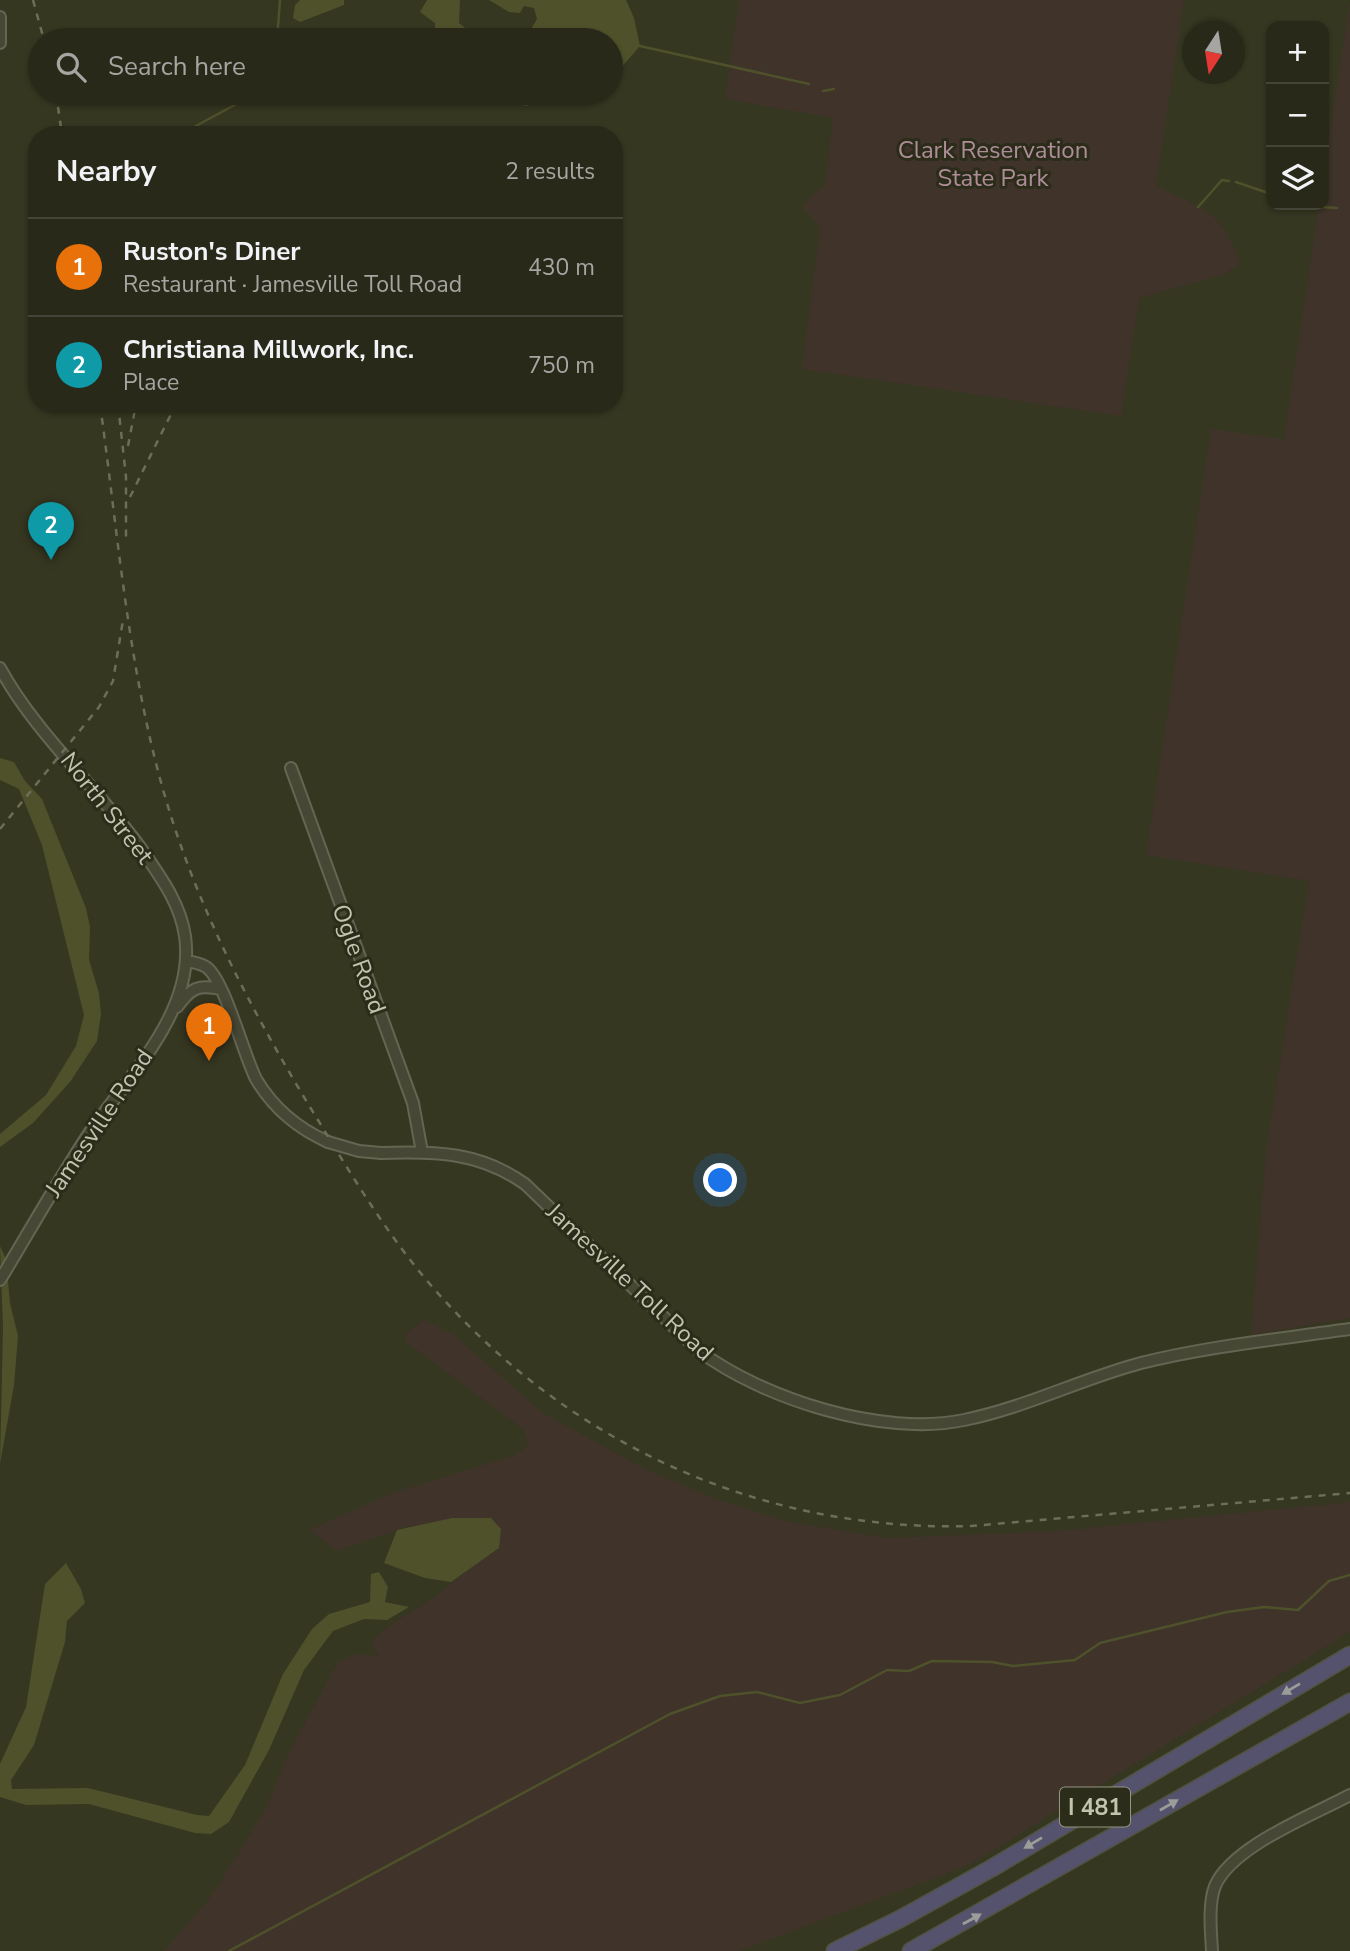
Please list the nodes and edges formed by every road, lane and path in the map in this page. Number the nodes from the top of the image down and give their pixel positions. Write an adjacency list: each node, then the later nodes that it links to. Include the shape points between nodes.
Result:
1 (0, 17): 2 (street)
2 (0, 43)
3 (0, 668): 5 (street, North Street, via 167,886 183,923)
4 (291, 768): 8 (street, Ogle Road, via 413,1103)
5 (186, 961): 6 (street, Jamesville Toll Road, via 206,967); 7 (street, Jamesville Road, via 184,980)
6 (221, 989): 7 (street, via 203,985); 8 (street, Jamesville Toll Road, bridge, via 255,1077 294,1123 337,1146 381,1153)
7 (169, 1017): 9 (street, Jamesville Road, via 88,1135)
8 (422, 1152): 10 (street, Jamesville Toll Road, via 467,1155 525,1184 698,1350 727,1372 806,1404 885,1420 961,1421 1140,1363)
9 (0, 1280)
10 (1350, 1329)
11 (1350, 1654): 14 (highway, I 481, one-way to 14, via 992,1868)
12 (1350, 1702): 15 (highway, I 481, one-way to 12)
13 (1350, 1795): 16 (street, via 1261,1843 1228,1867 1214,1887)
14 (835, 1951)
15 (911, 1951)
16 (1212, 1951)

